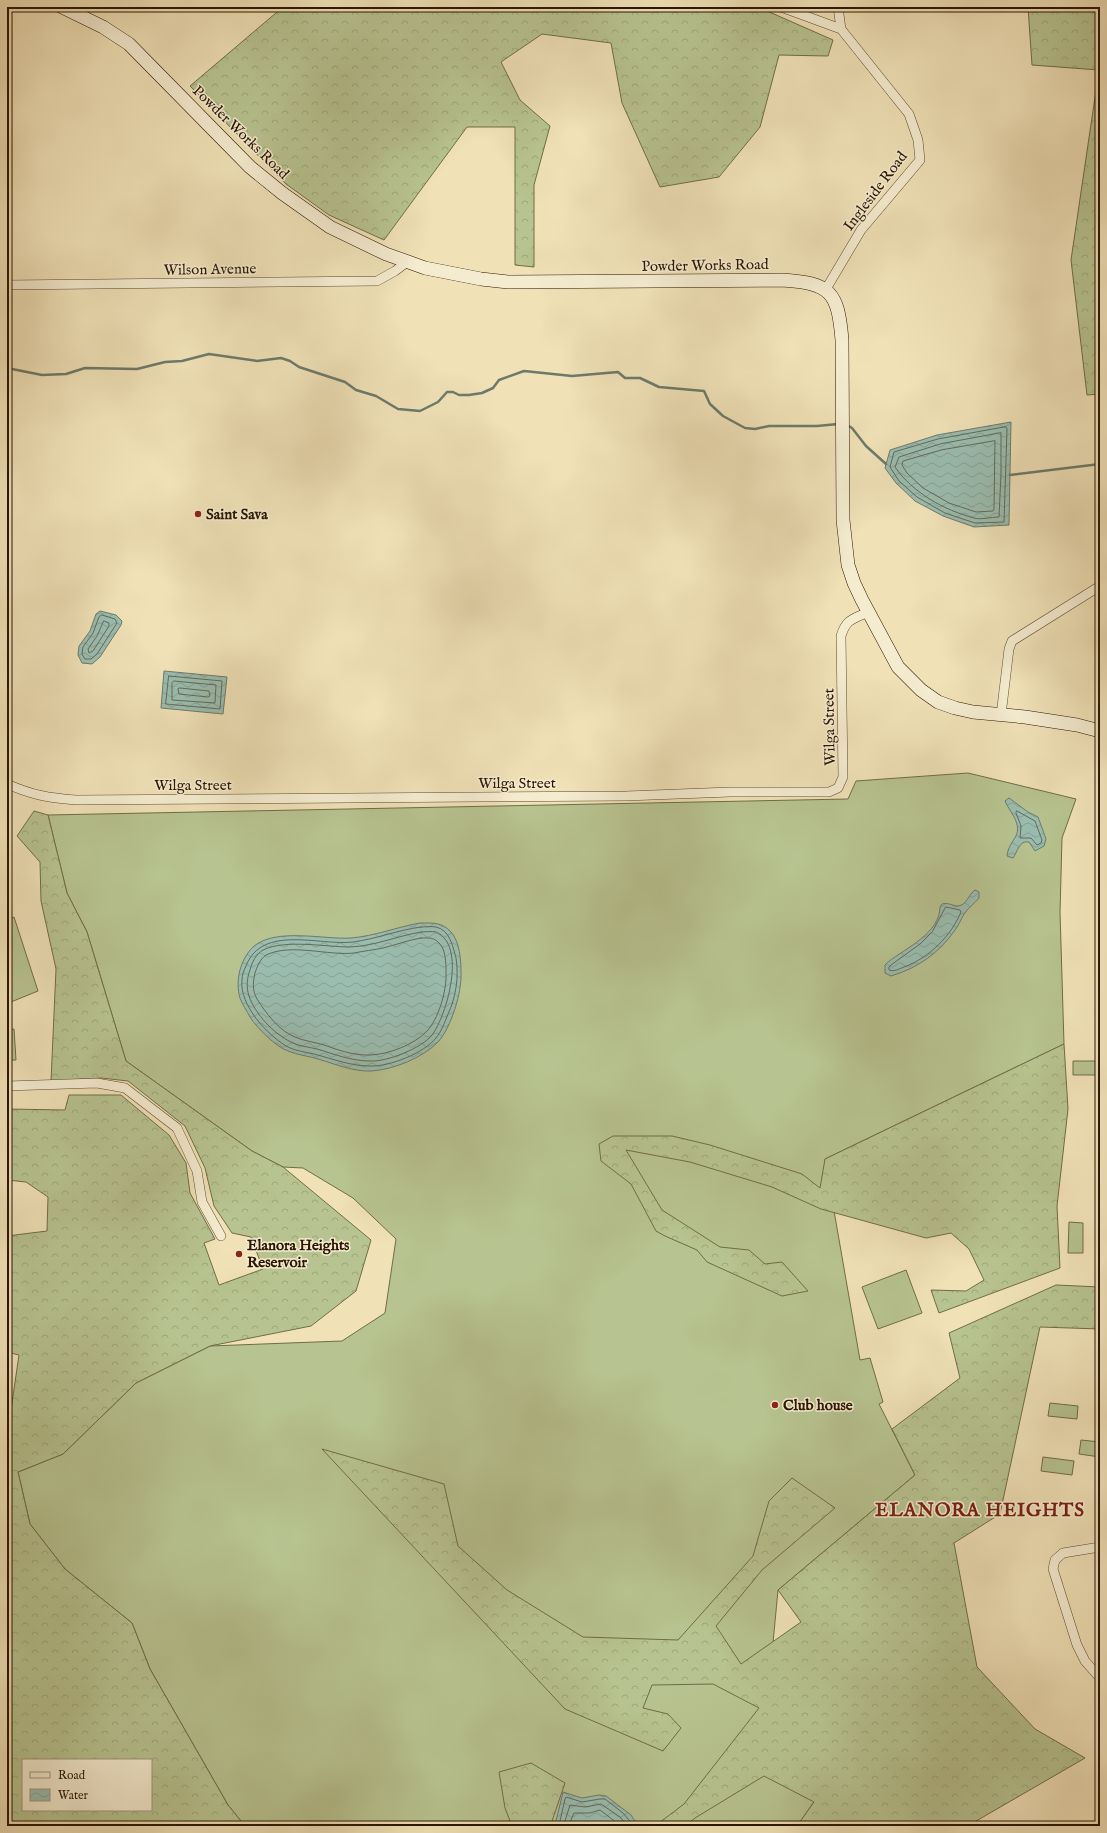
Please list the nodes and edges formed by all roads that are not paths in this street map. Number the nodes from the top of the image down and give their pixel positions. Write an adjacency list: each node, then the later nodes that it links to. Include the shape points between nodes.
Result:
1 (62, 7): 5 (main road, Powder Works Road, via 103,27 129,44 250,167 282,193 330,227)
2 (781, 7): 4 (street)
3 (838, 7): 4 (street)
4 (841, 29): 7 (street, Ingleside Road, via 908,114 918,140 920,160 861,230)
5 (407, 262): 6 (street, Wilson Avenue, via 377,282); 7 (main road, Powder Works Road, via 481,279 508,282 782,280 807,281)
6 (7, 286)
7 (826, 289): 9 (main road, via 835,299 842,340 844,520 848,565)
8 (1100, 586): 10 (street, via 1012,641)
9 (868, 612): 10 (main road, via 898,667 922,690 938,702 955,708); 12 (street, Wilga Street, via 852,619 844,626 841,636 844,777 838,788 830,792 76,800 48,798)
10 (1001, 715): 11 (main road, via 1077,725)
11 (1100, 731)
12 (7, 784)
13 (7, 1086): 14 (street, via 97,1083 125,1088 177,1128 197,1171 202,1202)
14 (221, 1236)
15 (1100, 1547): 16 (street, via 1063,1553 1055,1560 1053,1569 1084,1662)
16 (1100, 1678)

